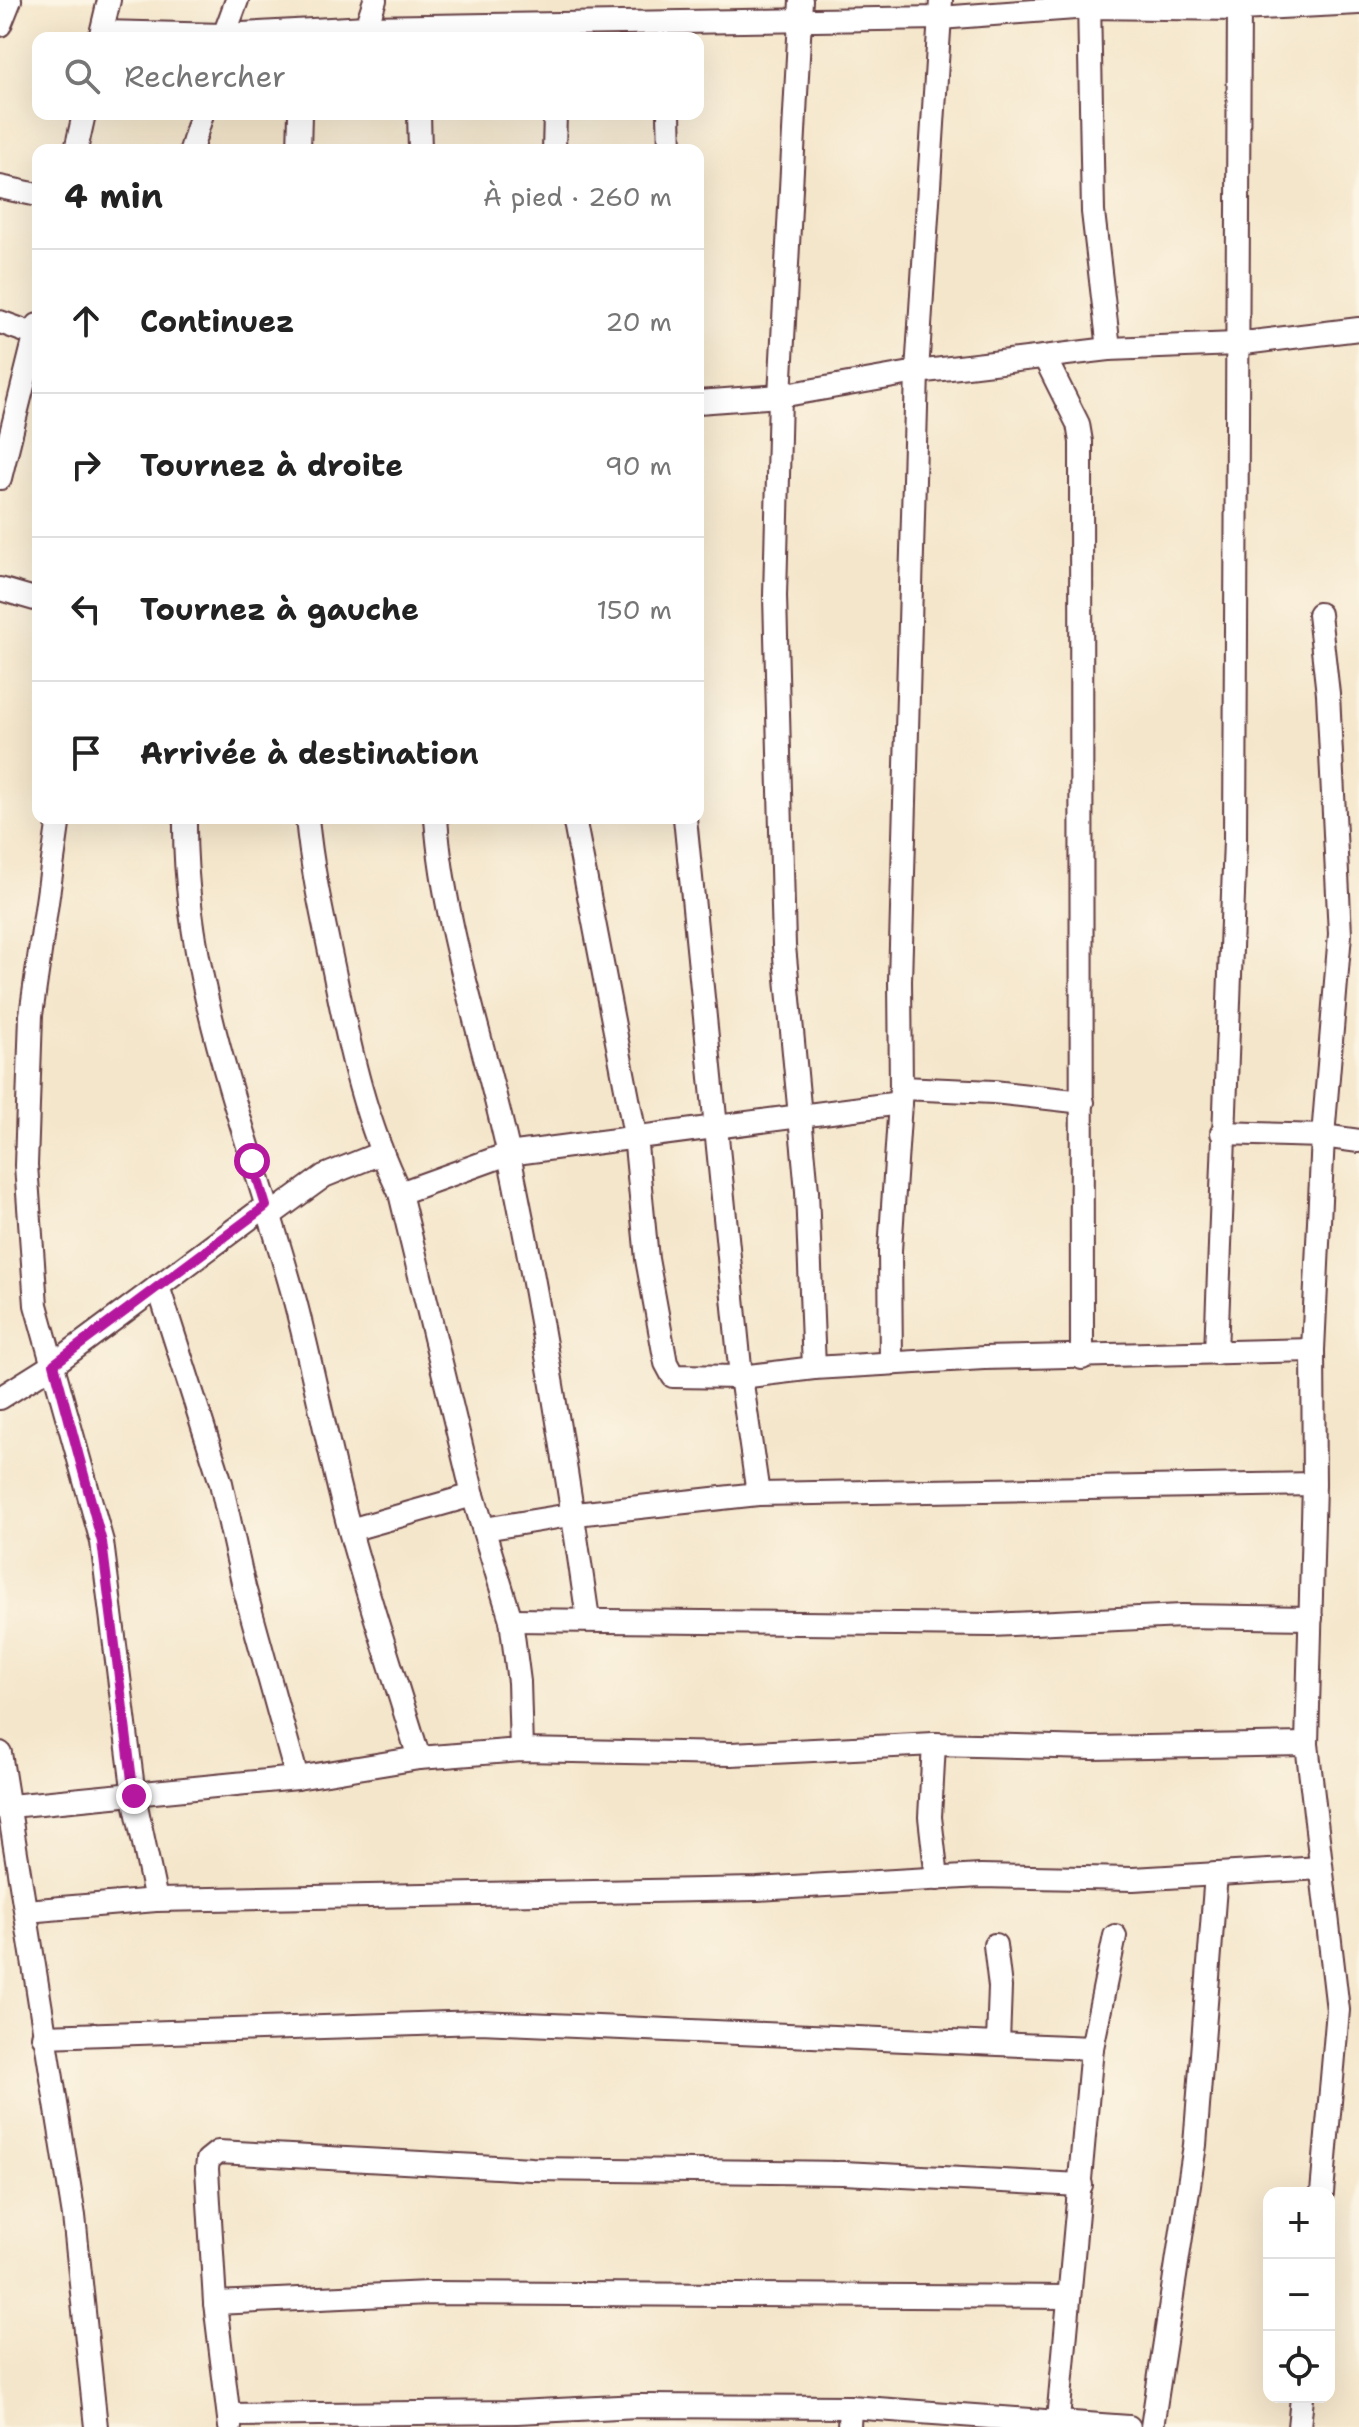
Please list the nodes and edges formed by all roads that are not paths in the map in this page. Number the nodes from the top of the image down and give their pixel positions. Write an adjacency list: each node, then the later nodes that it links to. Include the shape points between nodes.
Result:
1 (10, 0): 10 (street)
2 (109, 0): 13 (street)
3 (237, 0): 14 (street)
4 (375, 0): 11 (street)
5 (1089, 3): 7 (street); 9 (street); 36 (street, via 1093,212)
6 (1359, 3): 7 (street)
7 (1239, 4): 35 (street)
8 (801, 9): 9 (street); 12 (street); 40 (street)
9 (940, 9): 39 (street)
10 (0, 25)
11 (366, 27): 15 (street); 16 (street)
12 (666, 29): 17 (street)
13 (102, 32)
14 (226, 32)
15 (320, 32)
16 (409, 32)
17 (556, 32)
18 (83, 120): 24 (street)
19 (200, 120): 25 (street)
20 (300, 120): 26 (street)
21 (419, 120): 27 (street)
22 (555, 120): 28 (street)
23 (669, 120): 29 (street)
24 (77, 144)
25 (193, 144)
26 (299, 144)
27 (420, 144)
28 (554, 144)
29 (670, 144)
30 (0, 187): 31 (street)
31 (32, 194)
32 (0, 322): 33 (street)
33 (32, 329)
34 (1359, 329): 35 (street)
35 (1236, 344): 36 (street); 56 (street, via 1235,840)
36 (1109, 349): 38 (street)
37 (32, 350): 42 (street)
38 (1045, 358): 39 (street); 53 (street, via 1078,424 1081,442)
39 (917, 372): 40 (street); 52 (street)
40 (780, 396): 41 (street); 54 (street, via 775,596 781,867)
41 (704, 402)
42 (0, 478)
43 (0, 589): 44 (street)
44 (32, 598)
45 (1319, 614): 58 (street, via 1340,905 1338,989)
46 (58, 824): 69 (street, via 31,1015 26,1165 36,1305)
47 (185, 824): 63 (street, via 190,902 212,1016)
48 (308, 824): 60 (street, via 311,866 355,1071)
49 (437, 824): 61 (street, via 452,920)
50 (575, 824): 57 (street)
51 (686, 824): 55 (street)
52 (900, 1096): 53 (street, via 994,1092); 54 (street); 68 (street, via 890,1250)
53 (1083, 1102): 67 (street)
54 (801, 1114): 55 (street); 70 (street)
55 (718, 1126): 57 (street); 71 (street)
56 (1222, 1133): 58 (street); 66 (street)
57 (635, 1135): 61 (street); 71 (street, via 647,1259 668,1371 681,1378)
58 (1323, 1136): 59 (street); 65 (street)
59 (1359, 1141)
60 (381, 1153): 62 (street); 63 (street, via 324,1176)
61 (508, 1154): 62 (street); 76 (street)
62 (400, 1193): 75 (street)
63 (268, 1211): 64 (street); 78 (street)
64 (158, 1286): 69 (street); 87 (street, via 221,1483)
65 (1313, 1350): 66 (street); 73 (street)
66 (1216, 1353): 67 (street)
67 (1082, 1358): 68 (street)
68 (891, 1363): 70 (street)
69 (54, 1364): 72 (street); 88 (street, via 102,1542)
70 (814, 1368): 71 (street)
71 (741, 1377): 74 (street)
72 (0, 1398)
73 (1314, 1484): 74 (street); 79 (street)
74 (758, 1494): 76 (street)
75 (473, 1495): 77 (street); 78 (street)
76 (576, 1514): 77 (street); 80 (street)
77 (484, 1529): 81 (street)
78 (350, 1530): 86 (street)
79 (1311, 1618): 80 (street, via 1182,1616 992,1625); 83 (street)
80 (588, 1619): 81 (street)
81 (511, 1620): 84 (street)
82 (934, 1744): 83 (street); 84 (street, via 731,1754); 92 (street, via 930,1817)
83 (1307, 1744): 90 (street)
84 (521, 1750): 86 (street)
85 (0, 1753): 89 (street)
86 (419, 1758): 87 (street)
87 (297, 1778): 88 (street)
88 (134, 1796): 89 (street); 93 (street)
89 (5, 1807): 94 (street)
90 (1321, 1868): 91 (street); 101 (street, via 1338,2010)
91 (1216, 1874): 92 (street); 111 (street, via 1195,2145)
92 (937, 1879): 93 (street, via 757,1889)
93 (156, 1900): 94 (street)
94 (26, 1911): 97 (street)
95 (1115, 1936): 99 (street)
96 (995, 1945): 98 (street)
97 (43, 2036): 98 (street, via 480,2022); 109 (street, via 74,2216)
98 (998, 2042): 99 (street)
99 (1092, 2048): 100 (street)
100 (1081, 2185): 102 (street); 103 (street, via 843,2173 532,2169 218,2152 208,2160 207,2169)
101 (1323, 2187)
102 (1068, 2297): 103 (street, via 428,2293); 106 (street)
103 (215, 2303): 107 (street)
104 (1301, 2403): 112 (street)
105 (849, 2417): 107 (street, via 638,2406); 108 (street)
106 (1058, 2420): 108 (street); 110 (street)
107 (230, 2421)
108 (998, 2421)
109 (96, 2427)
110 (1129, 2427)
111 (1152, 2427)
112 (1299, 2427)

